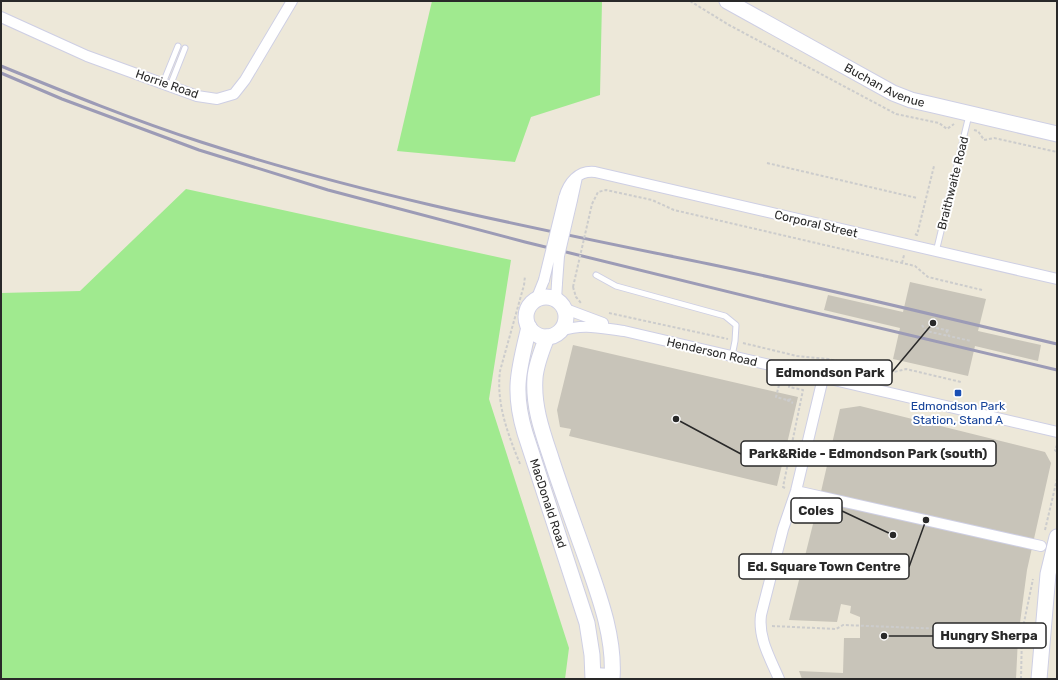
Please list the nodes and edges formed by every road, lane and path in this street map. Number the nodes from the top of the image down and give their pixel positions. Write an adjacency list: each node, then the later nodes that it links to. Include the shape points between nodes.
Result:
1 (292, 1): 7 (street, Horrie Road, via 234,94 217,99 197,96)
2 (690, 1): 9 (path, via 896,114 939,123)
3 (727, 1): 8 (street, Buchan Avenue, via 893,93 911,100)
4 (1, 17): 7 (street, Horrie Road, via 87,56)
5 (178, 46): 7 (lane)
6 (185, 48): 7 (lane)
7 (167, 85)
8 (969, 113): 10 (street, Buchan Avenue); 18 (lane, Braithwaite Road)
9 (947, 129)
10 (1057, 134)
11 (984, 140): 12 (path, via 994,138)
12 (1057, 152)
13 (767, 163): 15 (path)
14 (934, 166): 17 (path, via 917,235 910,233)
15 (917, 198)
16 (568, 199): 17 (street, Corporal Street, via 577,177 589,172 601,173); 23 (street, bridge); 24 (street, bridge, via 557,283)
17 (907, 245): 18 (street, Corporal Street); 19 (path)
18 (936, 252): 21 (street, Corporal Street)
19 (902, 263): 22 (path, via 915,266 928,277); 25 (path, bridge, via 674,210 652,200 606,190 598,192 592,204 573,286 576,298)
20 (596, 275): 35 (lane, via 616,286 725,316 736,325)
21 (1057, 279)
22 (982, 290)
23 (536, 300): 24 (street, via 544,298); 28 (street, via 527,310)
24 (560, 304): 31 (street, Henderson Road); 33 (street, via 566,315 565,322)
25 (584, 306)
26 (609, 313): 35 (path)
27 (922, 325): 34 (path, via 926,331)
28 (529, 328): 33 (street, via 537,335); 55 (street, MacDonald Road, via 518,377 518,406 583,606 591,641)
29 (936, 328): 30 (path)
30 (946, 330): 32 (path); 34 (path)
31 (624, 331): 33 (street, Henderson Road, via 584,326); 37 (street, Henderson Road)
32 (951, 331)
33 (554, 334): 56 (street, MacDonald Road, via 541,353 535,378 537,412 603,609)
34 (949, 336): 36 (path)
35 (735, 341): 37 (lane); 39 (path, via 797,356 828,359 890,373 906,369)
36 (970, 341)
37 (732, 356): 38 (street, Henderson Road)
38 (823, 378): 45 (street, Henderson Road); 48 (street)
39 (961, 382)
40 (779, 385): 43 (path, via 776,397)
41 (803, 390): 48 (path, via 783,487)
42 (794, 399): 43 (path)
43 (787, 400): 44 (path)
44 (793, 403)
45 (1057, 432)
46 (1057, 446): 47 (path)
47 (1057, 452)
48 (796, 491): 50 (street); 52 (street, via 783,529)
49 (1057, 537): 53 (street, via 1048,574)
50 (1041, 546)
51 (1057, 589): 53 (street)
52 (760, 625): 54 (path); 57 (street)
53 (1044, 626): 58 (street)
54 (1022, 632)
55 (593, 676): 56 (street)
56 (612, 677)
57 (779, 679)
58 (1039, 679)

